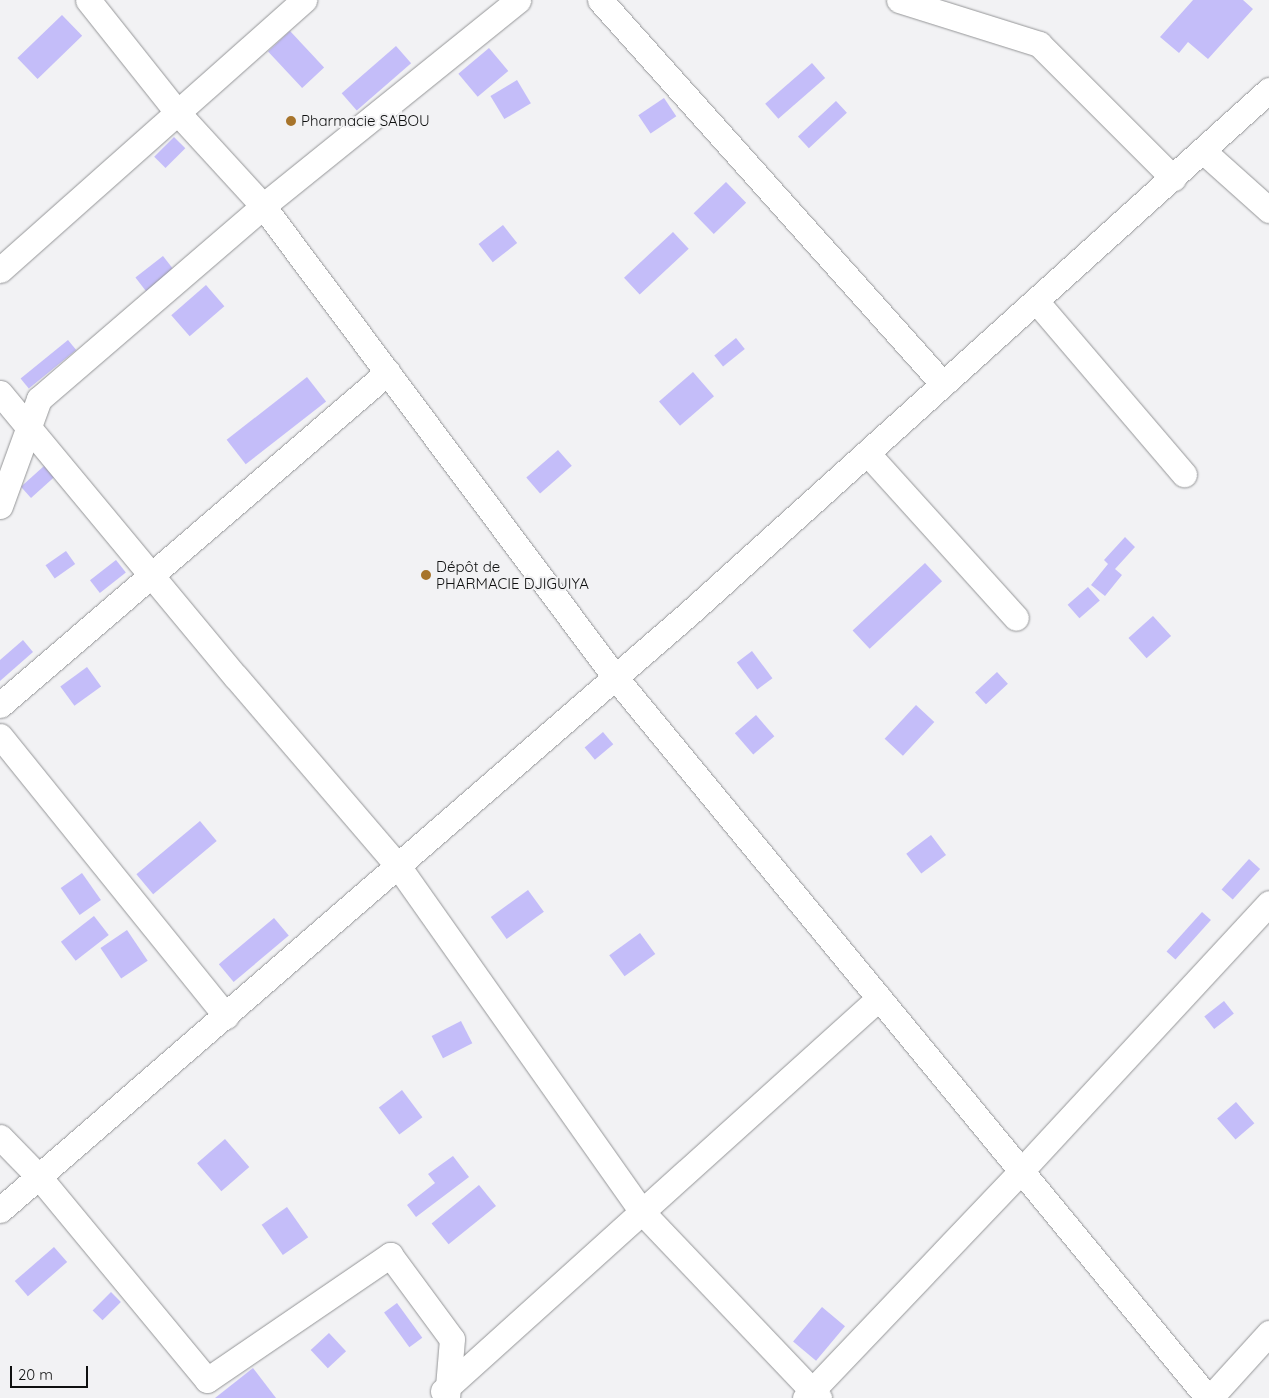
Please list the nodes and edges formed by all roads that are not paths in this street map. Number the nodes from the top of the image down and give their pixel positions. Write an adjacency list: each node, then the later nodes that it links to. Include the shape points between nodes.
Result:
1 (88, 0): 7 (street)
2 (304, 0): 7 (street)
3 (518, 0): 10 (street)
4 (600, 0): 15 (street)
5 (899, 0): 9 (street, via 1038,44)
6 (1269, 90): 8 (street)
7 (177, 112): 10 (street); 12 (street)
8 (1203, 151): 9 (street); 11 (street)
9 (1173, 178): 13 (street)
10 (263, 206): 14 (street); 17 (street, via 39,399)
11 (1269, 210)
12 (0, 270)
13 (1036, 301): 15 (street); 19 (street)
14 (388, 372): 21 (street); 23 (street)
15 (943, 384): 18 (street)
16 (0, 393): 17 (street)
17 (29, 431): 20 (street); 21 (street)
18 (866, 453): 22 (street); 23 (street)
19 (1184, 474)
20 (0, 506)
21 (152, 577): 24 (street); 26 (street)
22 (1016, 618)
23 (615, 677): 26 (street); 28 (street)
24 (0, 705)
25 (0, 736): 29 (street)
26 (398, 866): 29 (street); 34 (street)
27 (1269, 903): 31 (street)
28 (880, 998): 31 (street); 34 (street)
29 (226, 1016): 32 (street)
30 (0, 1137): 32 (street)
31 (1021, 1171): 37 (street); 38 (street)
32 (40, 1178): 33 (street); 36 (street, via 206,1380 390,1255 452,1339)
33 (0, 1210)
34 (642, 1212): 36 (street); 37 (street)
35 (1269, 1333): 38 (street)
36 (443, 1394)
37 (812, 1396)
38 (1209, 1398)

